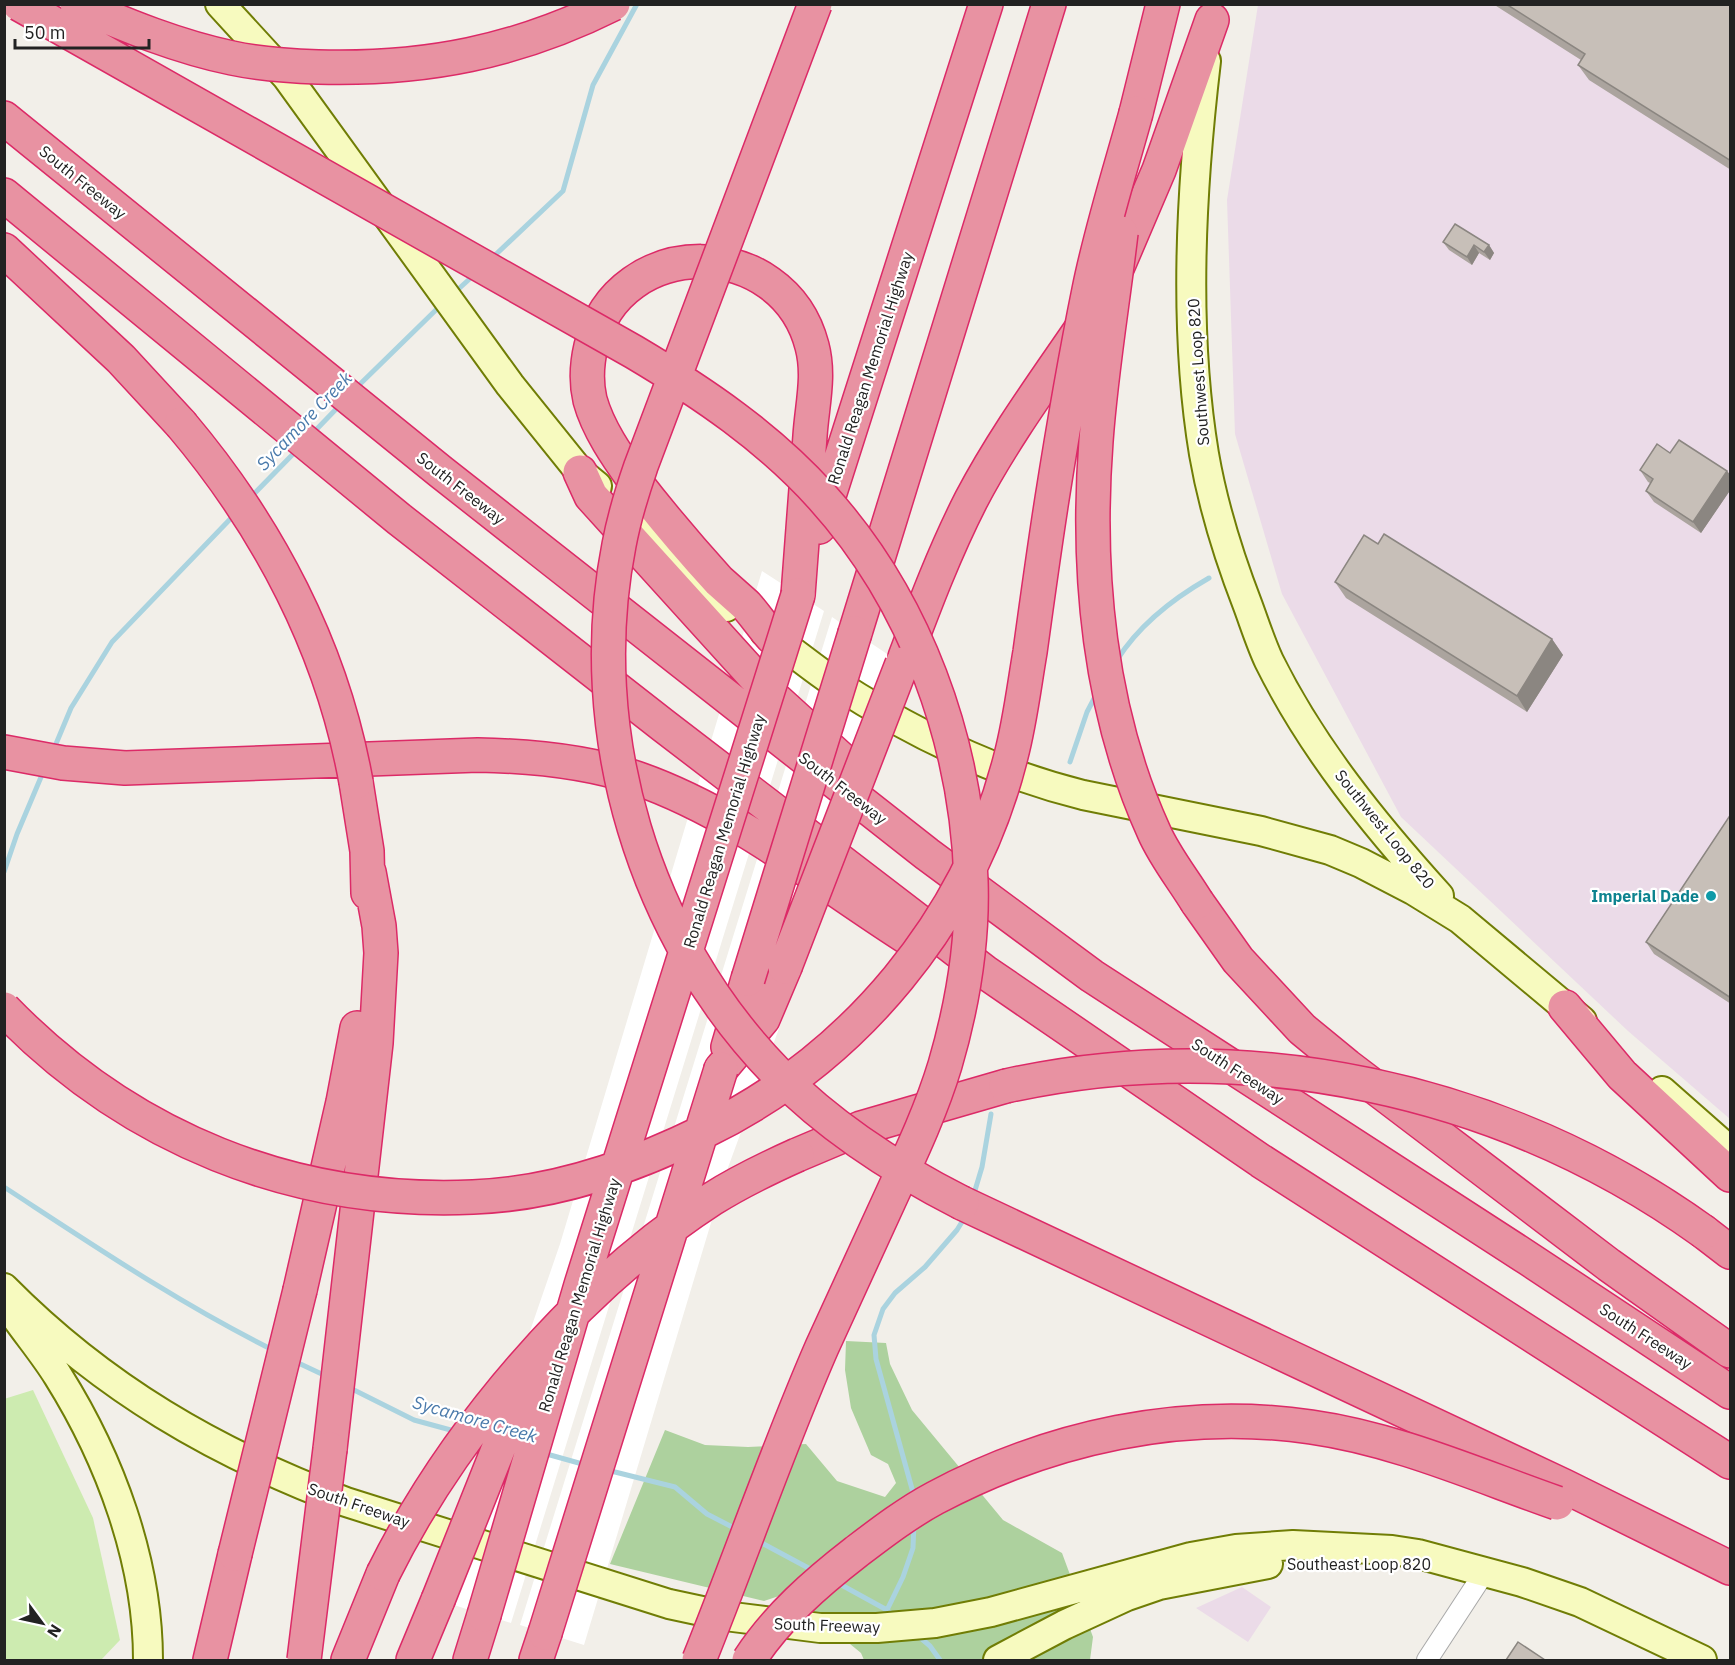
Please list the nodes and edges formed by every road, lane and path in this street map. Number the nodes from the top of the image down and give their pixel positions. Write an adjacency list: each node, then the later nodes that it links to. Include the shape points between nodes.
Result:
1 (19, 4): 45 (highway, bridge, via 634,351 713,400 768,444 824,499 872,563 920,650 953,749 966,813 971,910 960,1005 945,1065 923,1125 792,1418)
2 (77, 4): 4 (highway, bridge, via 157,37 232,59 356,68 482,53 554,32)
3 (220, 4): 14 (main road, bridge, via 287,77 510,385)
4 (613, 4)
5 (815, 4): 34 (highway, bridge, via 641,466 616,564 610,653 617,760 646,862 676,931 718,1001 778,1074 831,1121 887,1161 962,1203)
6 (986, 4): 15 (highway, Ronald Reagan Memorial Highway)
7 (1050, 4): 24 (highway, bridge)
8 (1163, 4): 10 (highway)
9 (1213, 12): 20 (main road, Southwest Loop 820, via 1196,141 1194,359 1204,455 1229,556 1269,660 1305,724 1349,790); 24 (highway, bridge, via 1159,170 1117,267 1095,309 1004,443 972,499 942,561 763,1019)
10 (1136, 113): 23 (highway, bridge, via 1089,286 1019,720 1004,783 966,875 926,942 876,1005 813,1064 715,1126 606,1173 512,1194 391,1196 305,1183 182,1140 96,1089); 31 (highway, bridge, via 1096,441 1093,550 1110,701 1128,769 1155,834 1239,960 1302,1029 1610,1265)
11 (4, 118): 18 (highway, South Freeway, via 441,472)
12 (4, 195): 21 (highway, via 399,519)
13 (4, 250): 19 (highway, bridge, via 121,359 181,424 223,476 282,569 307,619 334,692 361,804)
14 (580, 472): 16 (main road, via 729,609); 18 (highway, via 591,496 774,698 910,818)
15 (798, 595): 16 (highway, via 817,383 806,328 773,285 741,268 695,261 647,274 620,293 594,336 588,384 595,415 625,468 653,504); 28 (highway, Ronald Reagan Memorial Highway, bridge)
16 (772, 637): 20 (main road, via 868,704 975,759 1048,786 1261,831 1330,850 1384,875)
17 (4, 752): 21 (highway, via 105,767 478,755 530,757 606,769 710,811 765,842 939,958)
18 (927, 854): 32 (highway, South Freeway, via 1092,976)
19 (369, 873): 40 (highway, bridge, via 363,982 354,1049 307,1262); 41 (highway, bridge, via 381,953 376,1043)
20 (1460, 920): 22 (main road)
21 (985, 972): 33 (highway, via 1261,1161)
22 (1565, 1006): 25 (main road); 26 (highway, via 1622,1075)
23 (4, 1009)
24 (721, 1069): 38 (highway, bridge)
25 (1731, 1151)
26 (1731, 1175)
27 (1731, 1252): 42 (highway, bridge, via 1608,1172 1513,1127 1389,1088 1289,1071 1190,1066 1083,1073 1006,1086 891,1118 797,1155 714,1198 652,1242 580,1308 494,1400 431,1488 383,1574)
28 (581, 1285): 43 (highway, bridge, via 524,1383); 44 (highway, Ronald Reagan Memorial Highway, bridge)
29 (4, 1288): 37 (main road, South Freeway, bridge, via 60,1341 117,1384 179,1426 238,1457 346,1503 669,1604 791,1626 877,1628 935,1623)
30 (4, 1303): 39 (main road, via 57,1374 104,1462 135,1558 146,1616)
31 (1731, 1351)
32 (1731, 1392)
33 (1731, 1462)
34 (1561, 1495): 35 (highway); 46 (highway, bridge, via 1340,1431 1311,1427 1214,1421 1105,1435 1039,1453 934,1499 865,1545 807,1592)
35 (1731, 1570)
36 (1484, 1573): 37 (main road, Southeast Loop 820, via 1452,1564 1338,1560 1261,1564 1160,1585); 48 (street); 49 (main road, via 1580,1602)
37 (1124, 1585): 47 (main road, Southeast Loop 820, via 1064,1625)
38 (543, 1651)
39 (148, 1660)
40 (210, 1660)
41 (304, 1660)
42 (348, 1660)
43 (413, 1660)
44 (470, 1660)
45 (699, 1660)
46 (749, 1660)
47 (998, 1660)
48 (1427, 1660)
49 (1702, 1660)

